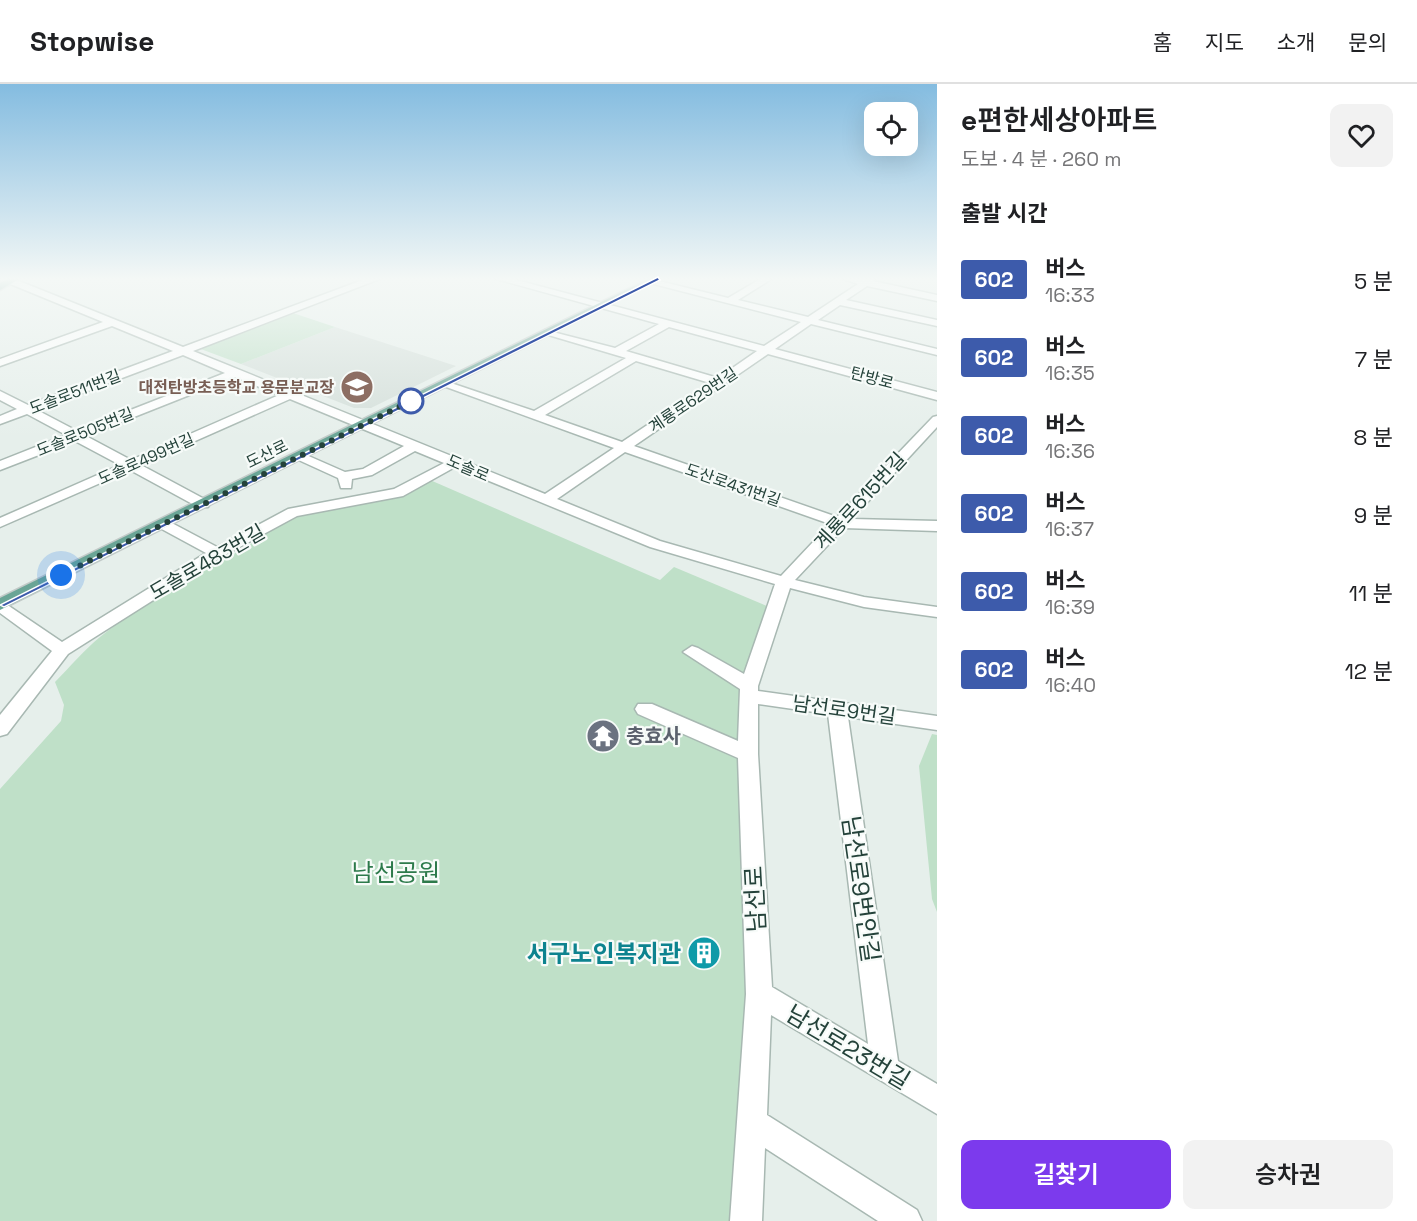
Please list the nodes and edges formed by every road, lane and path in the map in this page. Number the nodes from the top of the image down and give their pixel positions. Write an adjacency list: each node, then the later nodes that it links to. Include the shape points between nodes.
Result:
1 (88, 331): 14 (street)
2 (135, 331): 10 (street, 도솔로)
3 (237, 331): 10 (street, 도솔로511번길)
4 (654, 331): 11 (street)
5 (694, 331): 9 (street, 탄방로)
6 (793, 331): 9 (street, 계룡로629번길)
7 (846, 331): 12 (street)
8 (549, 332): 11 (street); 17 (main road, 도산로)
9 (766, 350): 16 (street, 계룡로629번길); 20 (street, 탄방로)
10 (184, 351): 15 (street, 도솔로); 21 (street, 도솔로511번길)
11 (616, 352): 13 (street)
12 (937, 352)
13 (635, 357): 16 (street); 22 (street)
14 (0, 363)
15 (237, 372): 18 (street, 도솔로); 26 (street, 도솔로505번길)
16 (720, 382): 28 (street, 계룡로629번길)
17 (444, 384): 22 (street, 도산로431번길); 25 (main road, 도산로)
18 (291, 394): 25 (street, 도솔로); 32 (street, 도솔로499번길)
19 (0, 395): 21 (street)
20 (937, 396)
21 (30, 409): 23 (street, 도솔로511번길); 26 (street)
22 (534, 416): 28 (street, 도산로431번길)
23 (0, 420)
24 (937, 420): 38 (street, 계룡로615번길)
25 (365, 424): 27 (street, 도솔로); 29 (main road, 도산로)
26 (78, 435): 31 (street, 도솔로505번길); 32 (street)
27 (415, 445): 30 (street, 도솔로); 33 (street, via 367,472)
28 (624, 447): 34 (street, 계룡로629번길); 38 (street, 도산로431번길)
29 (299, 457): 33 (street); 36 (main road, 도산로)
30 (455, 462): 34 (street, 도솔로); 35 (street, 도솔로483번길, via 398,493)
31 (0, 466)
32 (132, 466): 36 (street); 37 (street, 도솔로499번길)
33 (344, 476): 35 (street)
34 (545, 501): 42 (street, 도솔로, via 655,544)
35 (351, 502): 41 (street, 도솔로483번길, via 293,512)
36 (203, 504): 39 (main road, 도산로)
37 (0, 523)
38 (840, 523): 40 (street, 도산로431번길); 42 (street, 계룡로615번길)
39 (163, 524): 41 (street); 43 (main road, 도산로)
40 (937, 526)
41 (217, 553): 45 (street, 도솔로483번길)
42 (784, 582): 44 (street, 도솔로, via 864,602); 47 (street, 남선로)
43 (0, 605): 45 (street)
44 (937, 612)
45 (62, 650): 51 (street, 도솔로483번길)
46 (692, 652): 47 (street)
47 (750, 691): 49 (street, 남선로9번길); 52 (street, 남선로)
48 (645, 709): 52 (street)
49 (837, 710): 50 (street, 남선로9번길); 54 (street, 남선로9번안길)
50 (937, 723)
51 (0, 729)
52 (748, 754): 53 (street, 남선로)
53 (759, 994): 54 (street, 남선로23번길); 56 (street, 남선로)
54 (885, 1069): 55 (street, 남선로23번길)
55 (937, 1100)
56 (751, 1122): 57 (street, 남선로); 58 (street)
57 (746, 1221)
58 (906, 1221)

